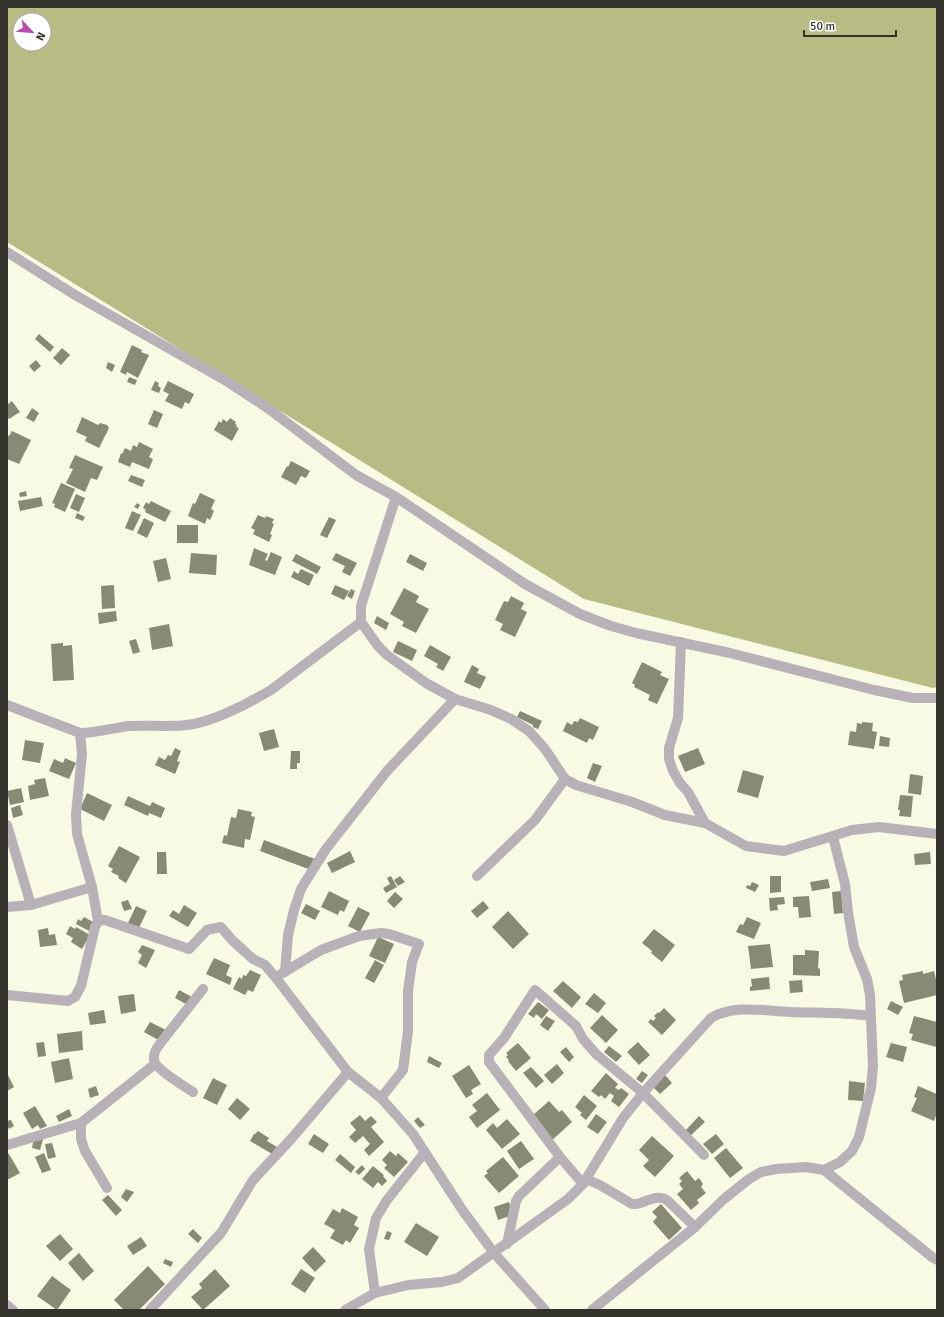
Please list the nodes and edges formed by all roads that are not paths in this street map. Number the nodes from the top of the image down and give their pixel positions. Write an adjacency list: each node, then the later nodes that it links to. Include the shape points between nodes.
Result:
1 (7, 252): 2 (street, via 75,295 228,382 356,475)
2 (396, 497): 3 (street, via 361,606); 4 (street, via 525,584 573,610 636,634)
3 (361, 622): 6 (street, via 387,655 426,683); 8 (street, via 271,690 220,716 188,725 129,726)
4 (680, 642): 5 (street, via 874,690 913,698); 10 (street, via 678,718 669,748 669,759)
5 (937, 698)
6 (455, 699): 9 (street, via 491,710 529,731); 19 (street, via 387,771 326,849 309,876 301,889 294,910 288,935)
7 (7, 706): 8 (street)
8 (80, 733): 15 (street, via 82,754 76,814 77,834)
9 (565, 779): 10 (street, via 576,786 632,802 665,815); 14 (street, via 535,820)
10 (704, 823): 13 (street, via 746,846 784,851)
11 (7, 825): 16 (street)
12 (937, 834): 13 (street, via 880,827 852,830)
13 (833, 837): 23 (street, via 845,884 854,947 867,979)
14 (477, 876)
15 (92, 887): 16 (street); 18 (street)
16 (31, 905): 17 (street)
17 (7, 907)
18 (98, 921): 20 (street, via 105,920 189,949 207,930 221,927 232,940 253,959 265,965); 22 (street, via 81,986 75,997 68,1001)
19 (285, 972): 20 (street); 28 (street, via 320,950 359,936 382,933 419,944 412,962 408,991 408,1031 403,1070)
20 (276, 978): 25 (street)
21 (203, 989): 24 (street, via 158,1045 154,1053)
22 (7, 996)
23 (870, 1016): 27 (street, via 755,1008 720,1013 711,1018); 34 (street, via 872,1081 859,1137 852,1151 840,1162)
24 (155, 1064): 26 (street); 29 (street)
25 (348, 1072): 28 (street); 44 (street, via 253,1180 221,1233)
26 (193, 1092)
27 (643, 1093): 32 (street); 33 (street, via 596,1054 576,1026 535,990 504,1038 489,1055 488,1062); 35 (street, via 623,1118)
28 (381, 1098): 31 (street, via 413,1134)
29 (81, 1123): 30 (street); 36 (street, via 85,1151)
30 (7, 1145)
31 (425, 1152): 39 (street); 41 (street, via 376,1218 369,1249)
32 (704, 1154)
33 (560, 1158): 35 (street); 38 (street, via 519,1196)
34 (824, 1170): 37 (street, via 806,1167 761,1172 748,1179); 40 (street)
35 (584, 1182): 37 (street, via 600,1185 632,1204 663,1198); 38 (street, via 568,1199)
36 (107, 1188)
37 (695, 1227): 47 (street)
38 (507, 1244): 39 (street)
39 (494, 1253): 41 (street, via 458,1278 408,1285); 46 (street)
40 (937, 1260)
41 (375, 1293): 45 (street)
42 (7, 1305): 43 (street)
43 (13, 1310)
44 (150, 1310)
45 (345, 1310)
46 (546, 1310)
47 (592, 1310)

